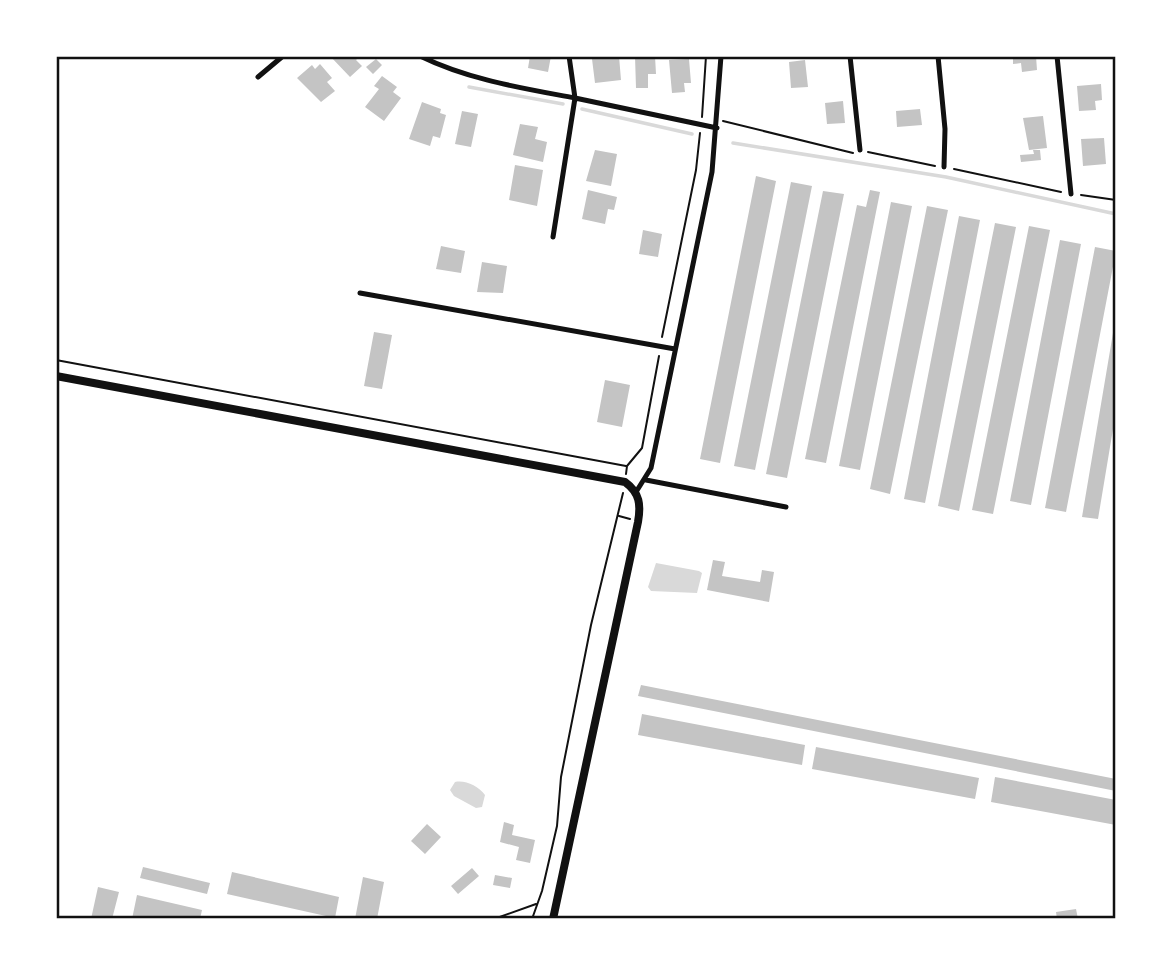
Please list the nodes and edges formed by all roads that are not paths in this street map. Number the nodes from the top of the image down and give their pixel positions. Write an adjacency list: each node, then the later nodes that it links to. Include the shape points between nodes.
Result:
1 (283, 56): 8 (street)
2 (420, 56): 9 (street, via 489,82)
3 (569, 56): 9 (street)
4 (721, 56): 10 (street)
5 (850, 56): 11 (street)
6 (938, 56): 12 (street)
7 (1057, 56): 13 (street)
8 (258, 76)
9 (575, 98): 10 (street); 14 (street)
10 (718, 128): 16 (street)
11 (860, 150)
12 (944, 167)
13 (1071, 194)
14 (553, 237)
15 (360, 293): 16 (street)
16 (675, 349): 18 (street)
17 (56, 376): 19 (main road, via 625,482)
18 (646, 480): 19 (street); 20 (street)
19 (636, 492): 21 (main road, via 640,510 635,540)
20 (786, 507)
21 (553, 919)

